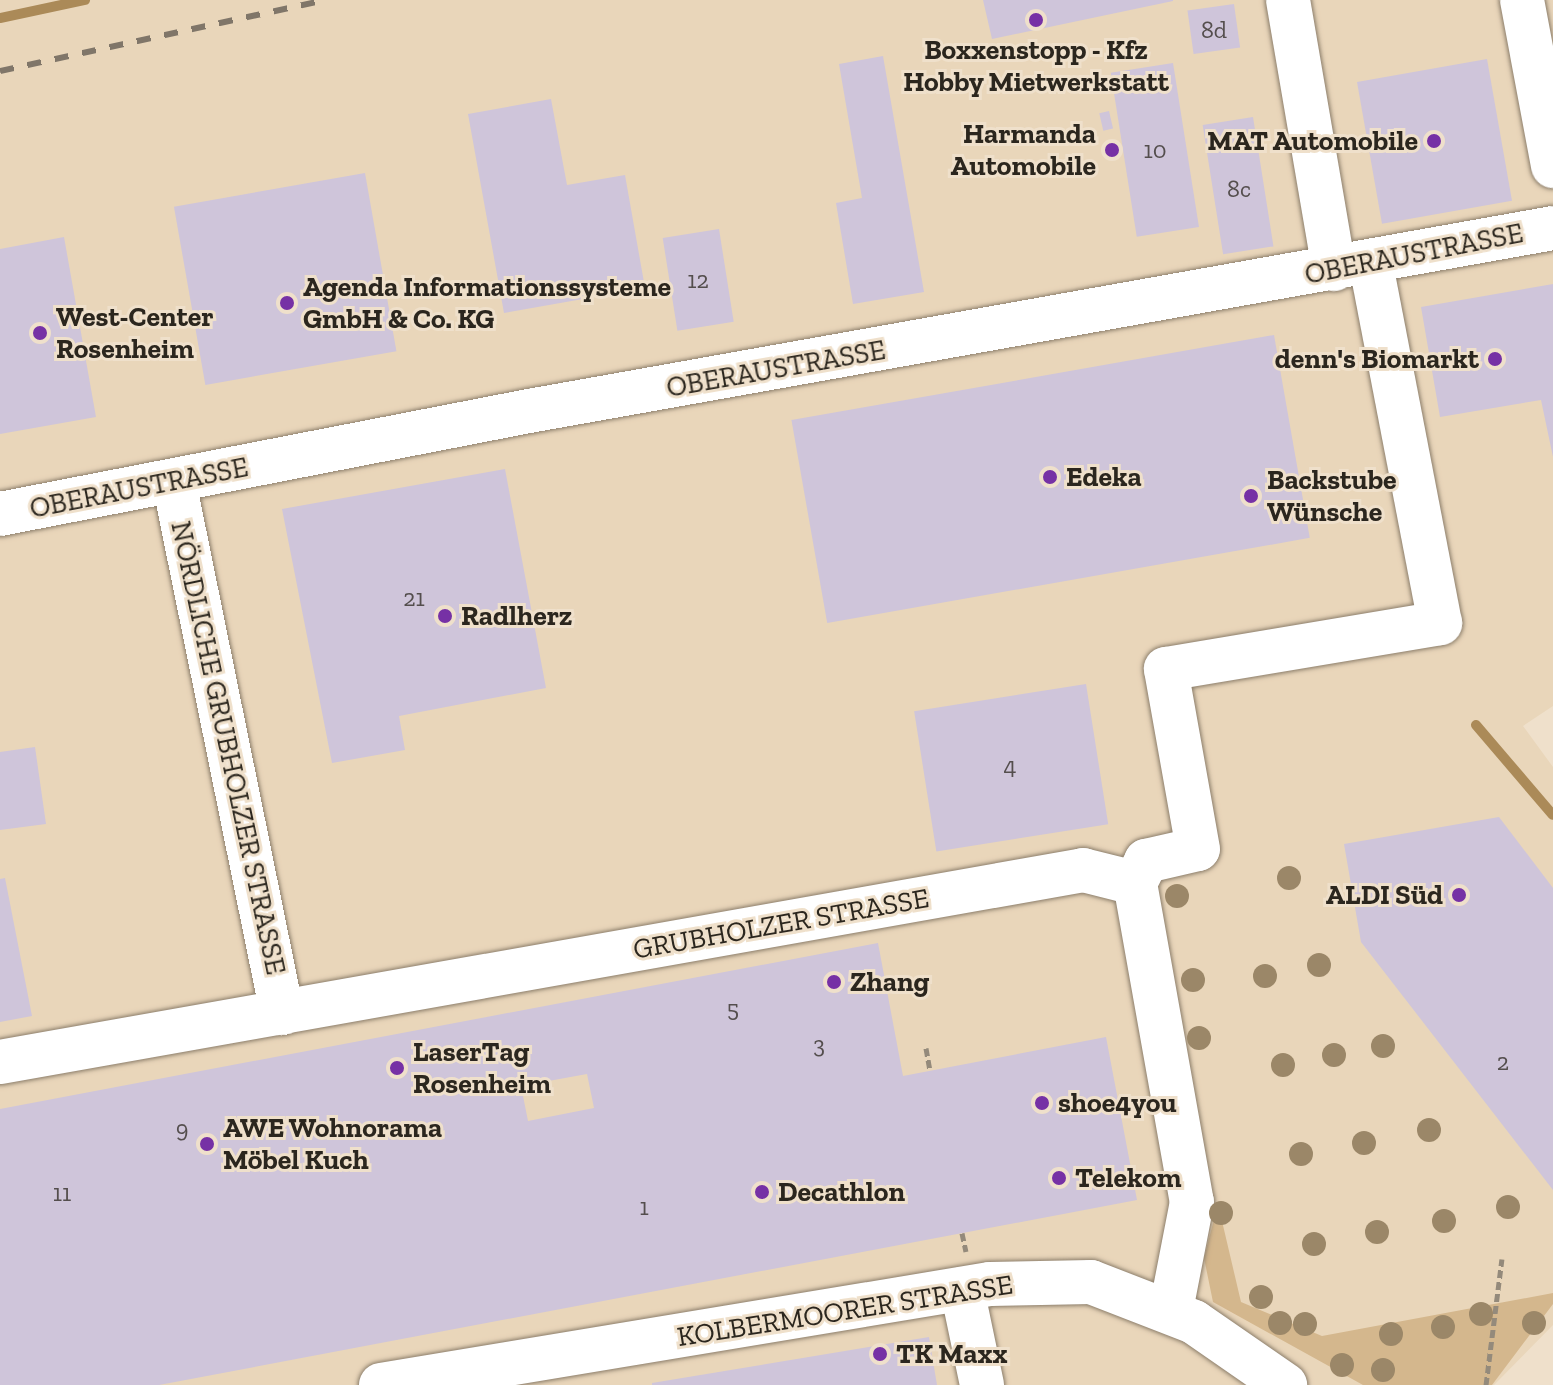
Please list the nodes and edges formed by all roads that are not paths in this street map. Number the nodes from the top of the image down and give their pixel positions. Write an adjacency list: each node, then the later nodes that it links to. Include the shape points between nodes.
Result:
1 (1288, 0): 5 (street)
2 (1522, 0): 3 (street)
3 (1553, 166)
4 (1553, 228): 5 (street, OBERAUSTRASSE)
5 (1352, 266): 6 (street, OBERAUSTRASSE, via 529,411); 8 (street, via 1440,623 1166,669 1198,849 1146,861)
6 (174, 482): 7 (street, OBERAUSTRASSE); 9 (street, NÖRDLICHE GRUBHOLZER STRASSE)
7 (0, 514)
8 (1135, 883): 9 (street, GRUBHOLZER STRASSE, via 1083,870); 12 (street, via 1192,1202)
9 (282, 1013): 10 (street, GRUBHOLZER STRASSE)
10 (0, 1062)
11 (962, 1289): 12 (street, KOLBERMOORER STRASSE, via 1091,1282); 13 (street, KOLBERMOORER STRASSE); 14 (street)
12 (1171, 1310): 15 (street, KOLBERMOORER STRASSE)
13 (381, 1385)
14 (982, 1385)
15 (1285, 1385)

